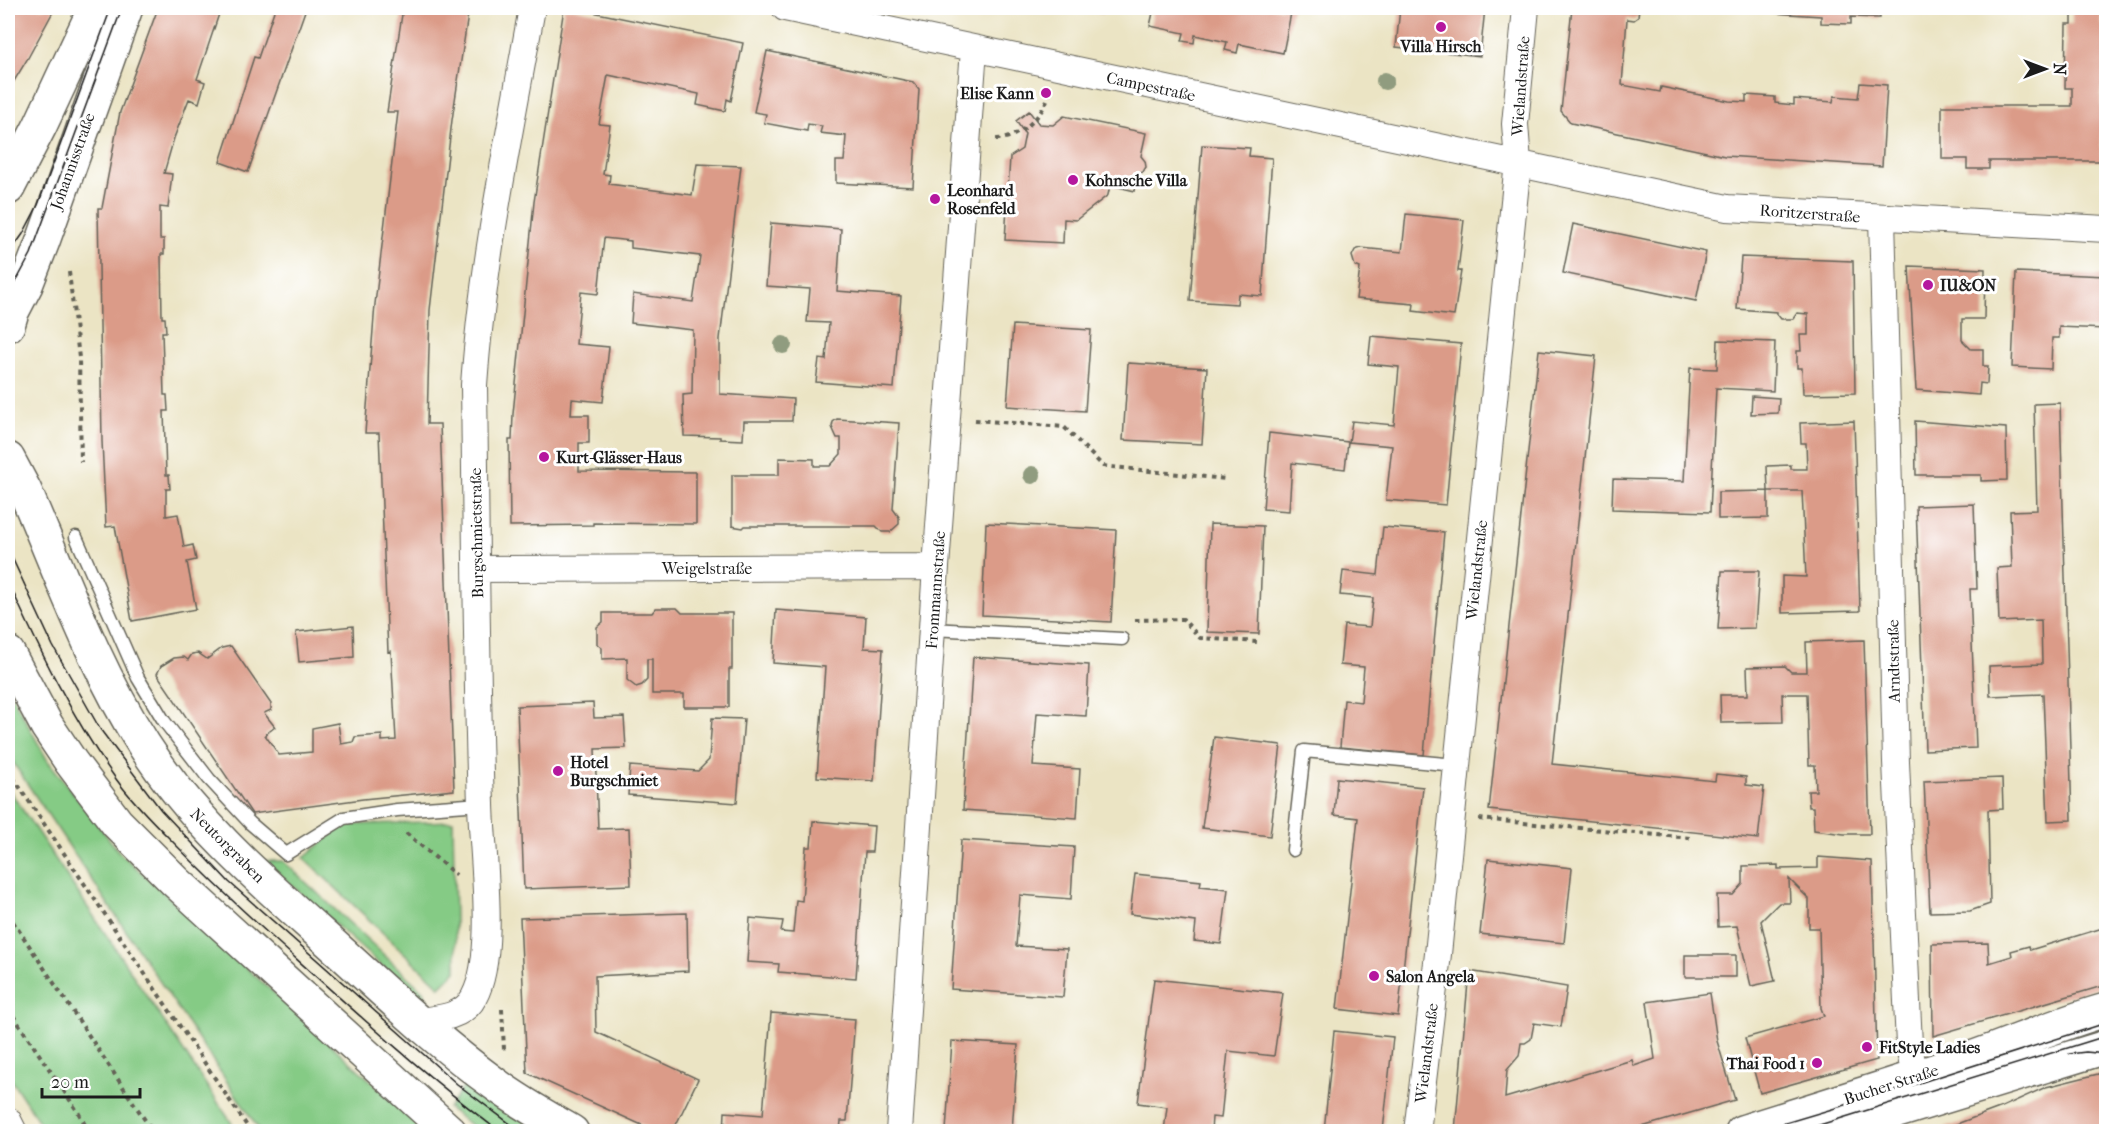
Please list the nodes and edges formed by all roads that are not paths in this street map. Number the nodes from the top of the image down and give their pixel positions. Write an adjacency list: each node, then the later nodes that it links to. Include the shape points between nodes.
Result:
1 (95, 8): 8 (main road)
2 (126, 8): 11 (main road, Johannisstraße, via 43,241)
3 (532, 8): 15 (street, Burgschmietstraße, via 478,331 474,385)
4 (785, 8): 6 (street, Campestraße)
5 (1526, 8): 7 (street, Wielandstraße, via 1515,124)
6 (974, 49): 7 (street, Campestraße); 14 (street, Frommannstraße)
7 (1518, 162): 9 (street, Roritzerstraße, via 1727,208); 19 (street, Wielandstraße)
8 (8, 188)
9 (1882, 218): 10 (street, Roritzerstraße); 25 (street, Arndtstraße, via 1896,762 1909,1045)
10 (2106, 229)
11 (9, 317)
12 (9, 459): 23 (main road, Neutorgraben, via 113,692 161,771 199,818 239,858)
13 (76, 537): 20 (lane, Neutorgraben, via 138,678 165,721 249,823 286,854 344,818)
14 (936, 567): 15 (street, Weigelstraße); 16 (street, Frommannstraße)
15 (477, 569): 20 (street, Burgschmietstraße)
16 (932, 628): 17 (lane); 30 (street, Frommannstraße)
17 (1117, 638)
18 (8, 653): 28 (main road, via 47,726 117,823 175,881)
19 (1456, 765): 21 (lane, via 1304,752); 31 (street, Wielandstraße)
20 (481, 804): 23 (street, Burgschmietstraße, via 486,900 484,968 470,1005 456,1014)
21 (1293, 850)
22 (2106, 1010): 25 (main road, Bucher Straße, via 2003,1046)
23 (418, 1021): 29 (main road, Neutorgraben, via 495,1084)
24 (2106, 1047): 25 (main road, Bucher Straße)
25 (1917, 1091): 32 (main road, Bucher Straße); 33 (main road, Bucher Straße)
26 (8, 1120): 27 (street)
27 (14, 1131)
28 (450, 1131)
29 (572, 1131)
30 (898, 1131)
31 (1417, 1131)
32 (1742, 1131)
33 (1829, 1131)

